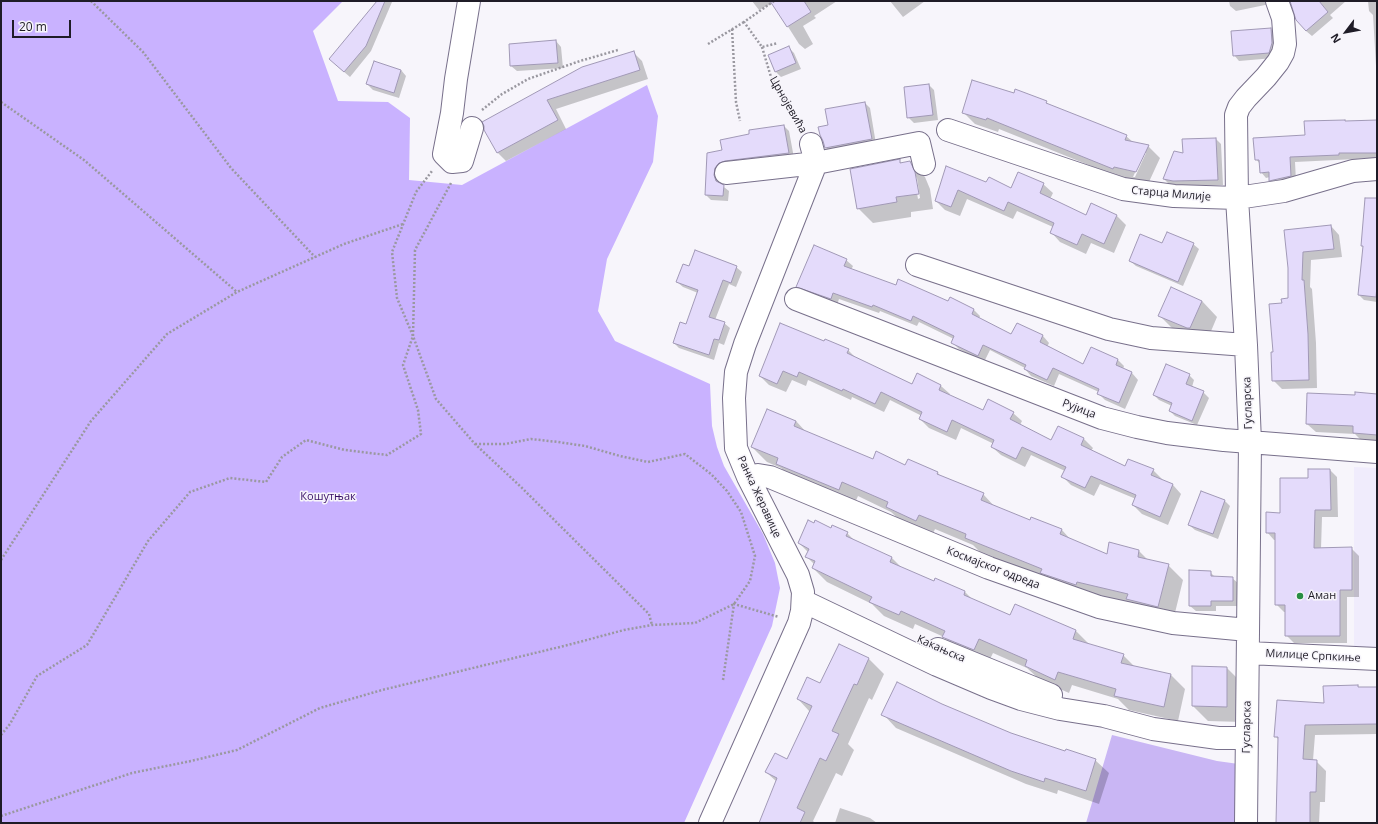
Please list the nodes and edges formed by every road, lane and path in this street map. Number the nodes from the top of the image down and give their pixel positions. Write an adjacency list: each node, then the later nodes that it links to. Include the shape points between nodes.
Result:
1 (91, 1): 22 (path, via 143,52 231,168)
2 (469, 1): 16 (street, via 452,113)
3 (774, 1): 5 (path)
4 (1277, 1): 20 (street, Гусларска, via 1284,18 1283,53 1239,107 1236,115)
5 (744, 22): 6 (path); 9 (path, Црнојевића)
6 (732, 29): 8 (path); 12 (path, via 736,102)
7 (778, 43): 9 (path)
8 (708, 44)
9 (762, 47): 15 (path, Црнојевића, via 771,77)
10 (618, 50): 13 (path, via 580,60 528,79 483,108)
11 (1, 102): 24 (path, via 84,160)
12 (740, 121)
13 (472, 128): 16 (street)
14 (948, 130): 20 (street, Старца Милије, via 1123,189 1174,196)
15 (814, 154): 17 (street, via 919,143); 19 (street); 31 (street, Ранка Жеравице, via 736,372 736,448)
16 (453, 157): 21 (path, via 416,192); 26 (path, via 415,250)
17 (924, 164)
18 (1377, 169): 20 (street, Старца Милије, via 1353,171 1284,191)
19 (726, 173)
20 (1237, 198): 27 (street, Гусларска)
21 (404, 224): 22 (path, via 344,244); 26 (path, via 392,252 398,298)
22 (315, 257): 24 (path)
23 (917, 264): 27 (street, via 1116,331 1173,341)
24 (237, 292): 32 (path, via 167,334 91,421)
25 (796, 299): 28 (street, Рујица, via 1102,418 1167,433)
26 (413, 336): 29 (path, via 436,399); 41 (path, via 403,365 418,410 421,434 387,455 345,450 306,440 282,457 266,482 230,478 190,492 148,541 87,645 37,676)
27 (1246, 345): 28 (street, Гусларска)
28 (1250, 442): 30 (street, Рујица); 37 (street, Гусларска)
29 (475, 444): 34 (path, via 505,444 531,439 552,441 585,446 648,462 685,454 727,491 741,512 755,556 750,582); 36 (path, via 649,614)
30 (1377, 452)
31 (748, 477): 33 (street, Ранка Жеравице); 37 (street, Космајског одреда, via 770,477 989,568 1099,607 1173,623)
32 (1, 560)
33 (802, 592): 35 (street); 42 (street, Какањска, via 1064,700 1083,712 1153,729 1218,738)
34 (734, 604): 35 (path); 36 (path, via 695,623); 40 (path)
35 (799, 623): 44 (street)
36 (652, 625): 43 (path, via 382,690 320,708 237,750 132,773)
37 (1248, 630): 38 (street, Гусларска)
38 (1248, 653): 39 (street, Милице Српкиње); 42 (street, Гусларска)
39 (1377, 660)
40 (722, 680)
41 (1, 735)
42 (1246, 738): 45 (street, Гусларска)
43 (1, 816)
44 (711, 823)
45 (1246, 823)

